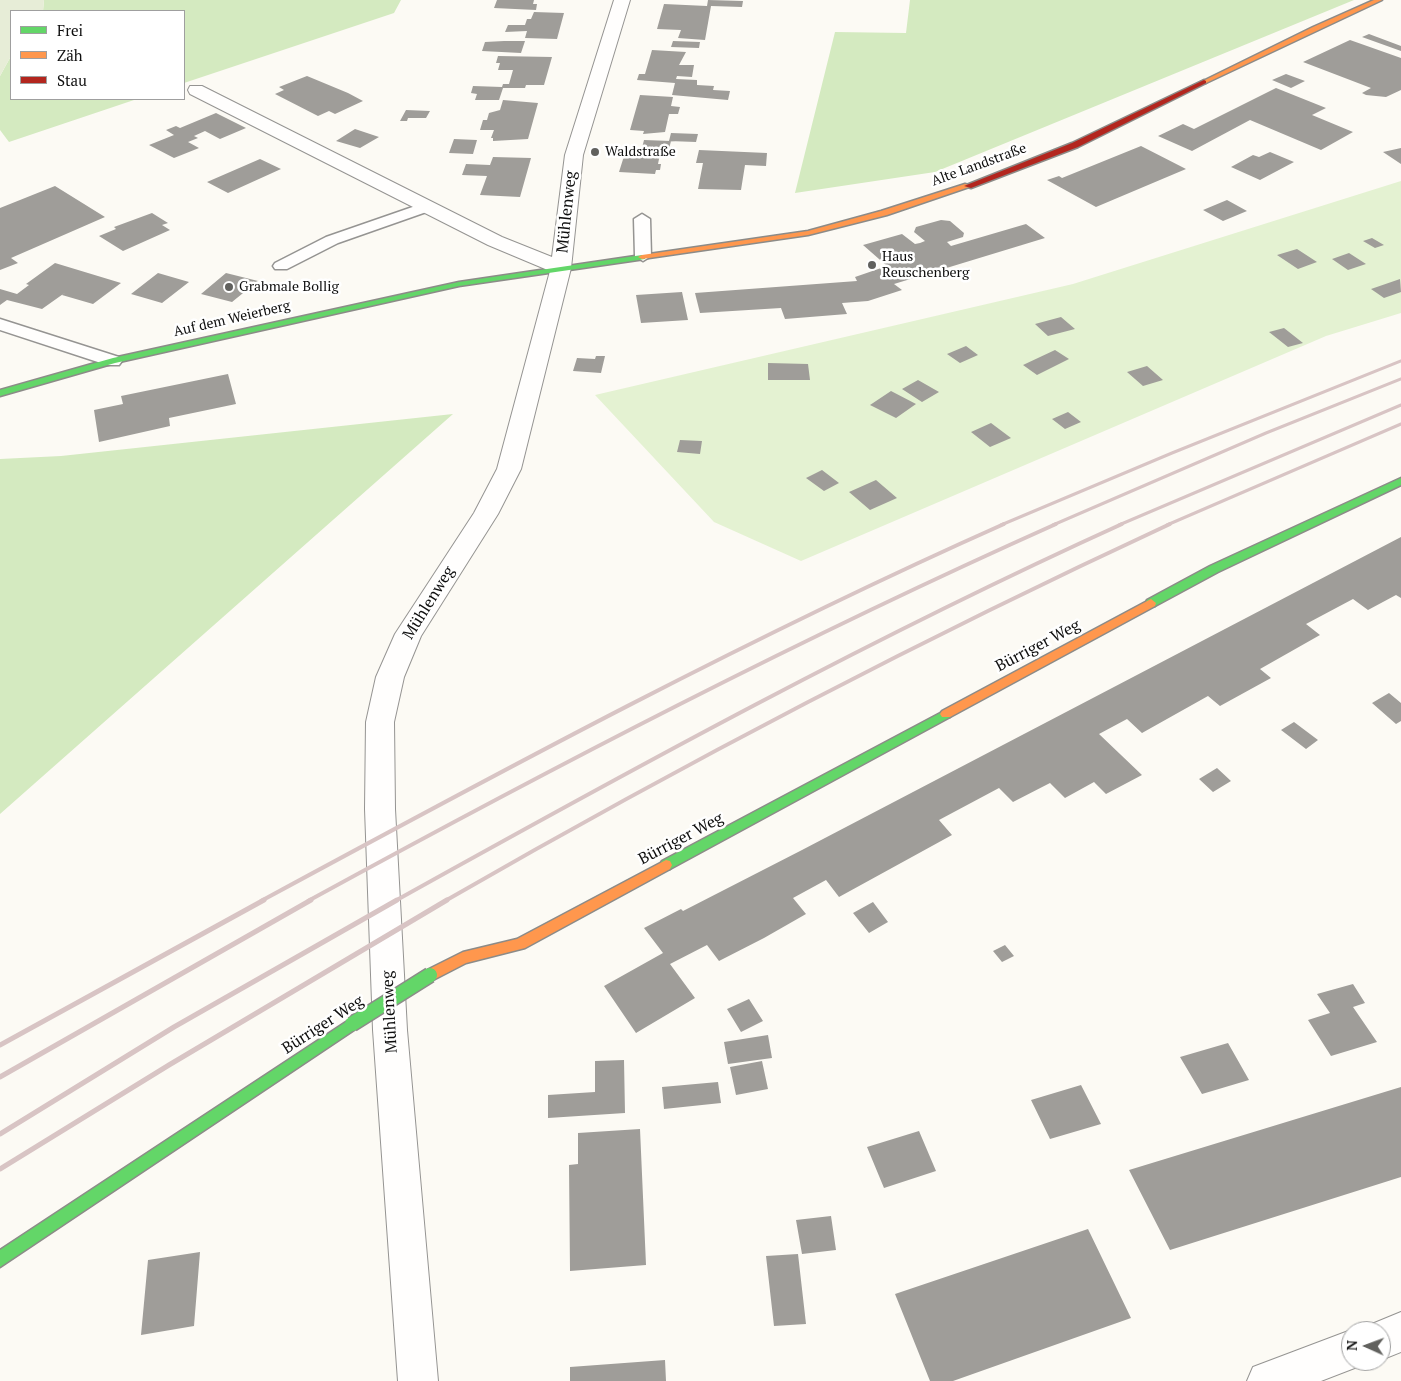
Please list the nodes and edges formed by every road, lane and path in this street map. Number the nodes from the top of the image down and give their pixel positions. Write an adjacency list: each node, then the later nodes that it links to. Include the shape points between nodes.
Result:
1 (622, 0): 8 (street, Mühlenweg, via 574,155)
2 (1379, 0): 6 (street, Alte Landstraße, via 1075,145 982,181 884,213 808,233)
3 (196, 90): 4 (street)
4 (427, 207): 7 (lane, via 332,240); 8 (street, via 495,241)
5 (642, 219): 6 (lane)
6 (643, 256): 8 (street, Alte Landstraße)
7 (281, 266)
8 (561, 268): 10 (street, Auf dem Weierberg, via 458,284); 15 (street, Mühlenweg, via 509,469 486,514 408,634 390,677 380,722 380,809 390,1030)
9 (0, 324): 10 (lane)
10 (113, 360): 11 (street, Auf dem Weierberg)
11 (0, 393)
12 (1401, 481): 13 (street, Bürriger Weg, bridge, via 1214,569 520,944 463,958 430,975)
13 (0, 1259)
14 (1341, 1354): 16 (street)
15 (418, 1381)
16 (1267, 1381)

